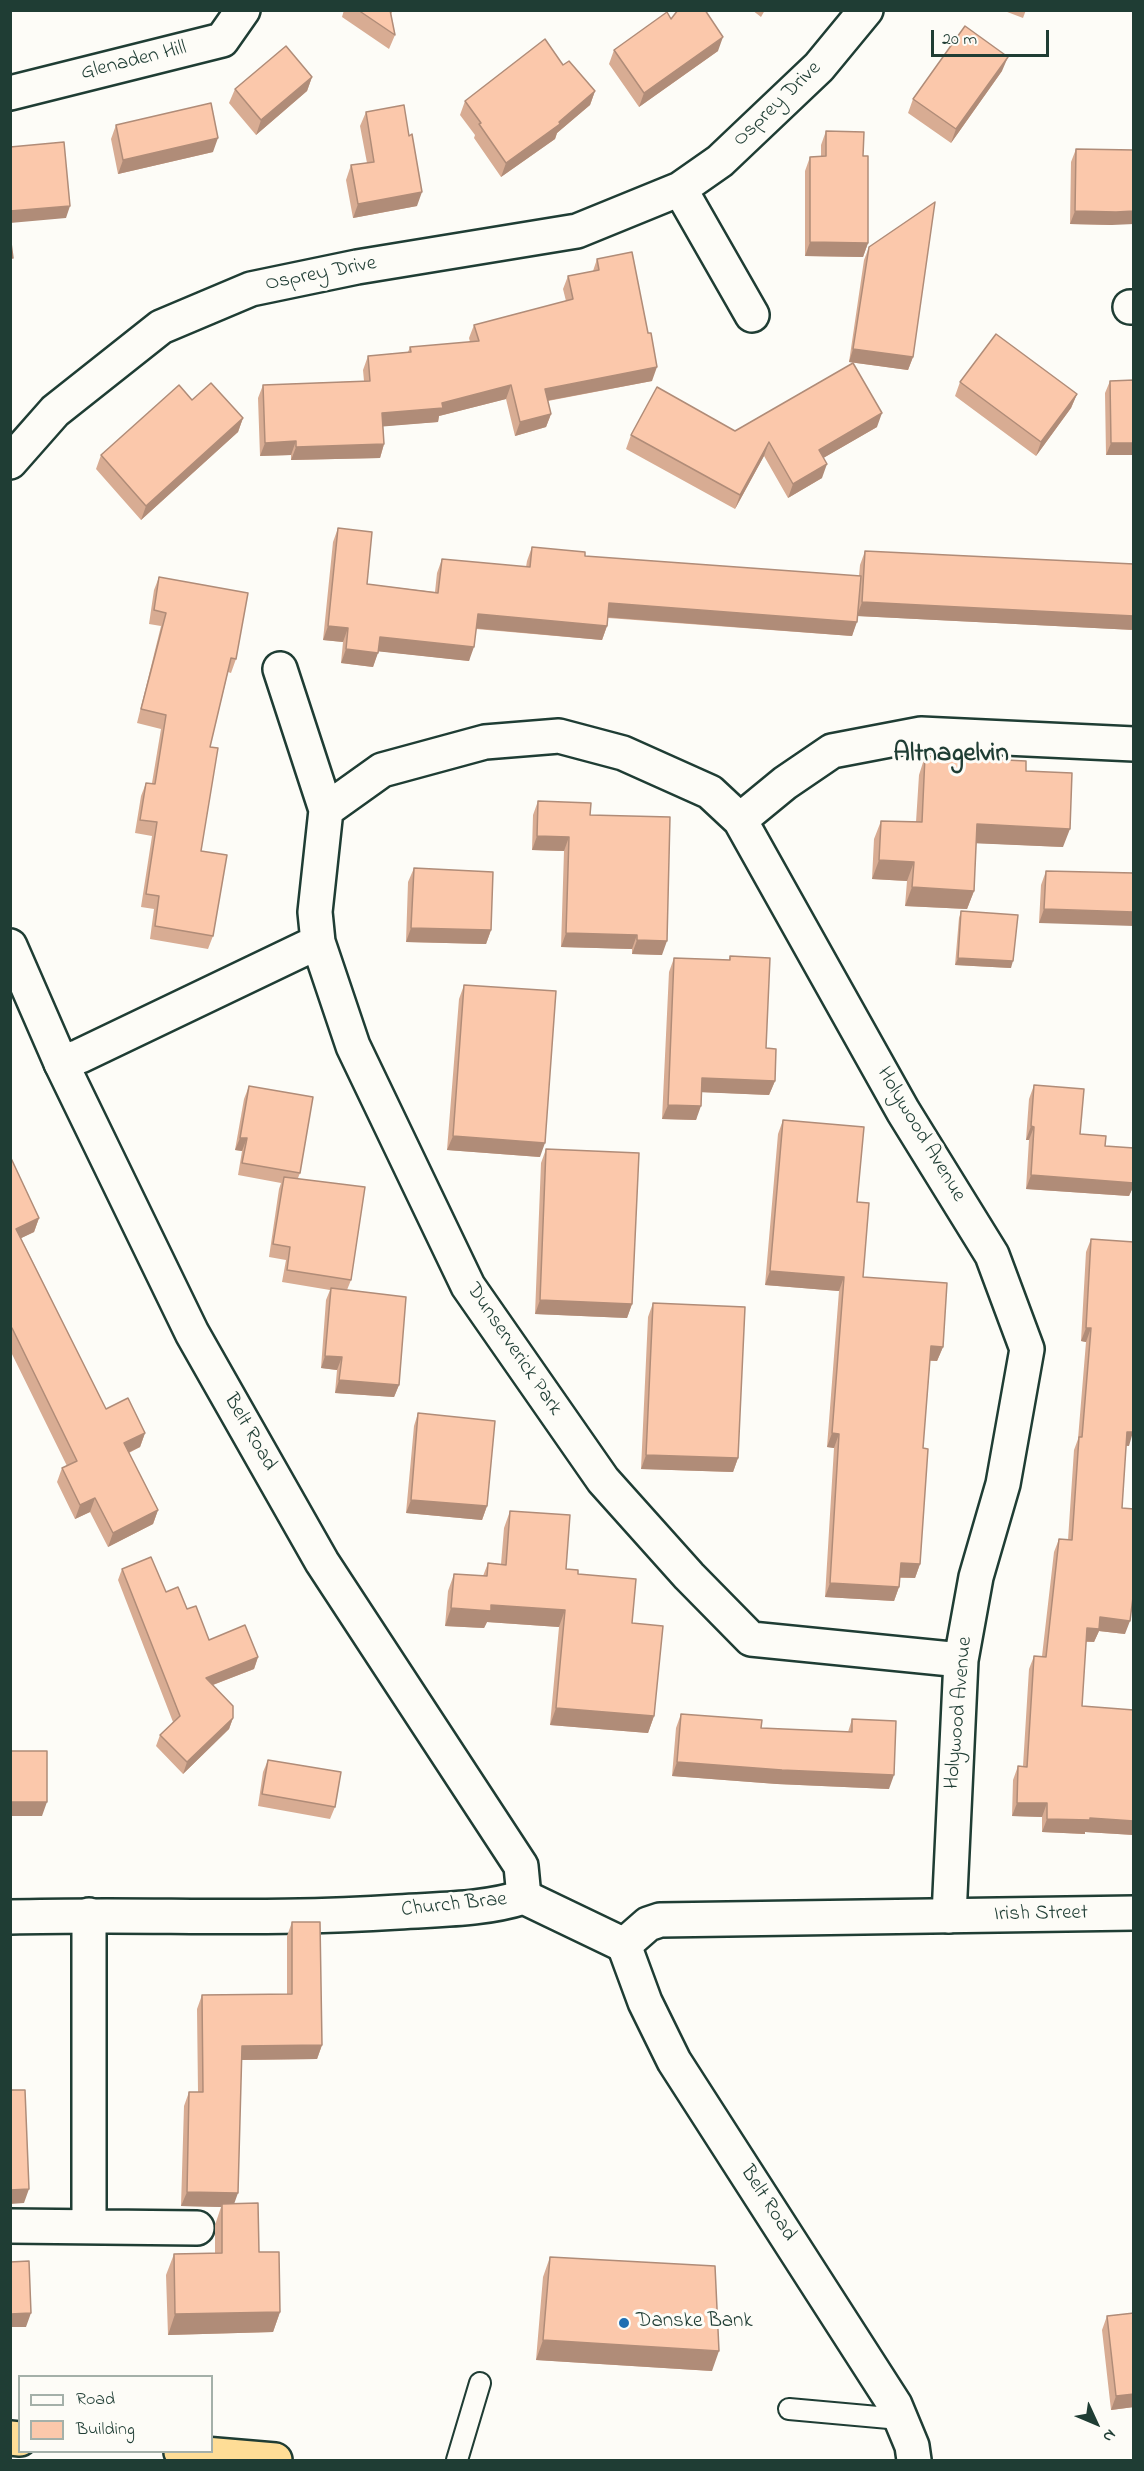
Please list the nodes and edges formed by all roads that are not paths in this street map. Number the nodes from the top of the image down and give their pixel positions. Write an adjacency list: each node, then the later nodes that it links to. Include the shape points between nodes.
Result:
1 (243, 10): 3 (street, Glenaden Hill, via 222,40)
2 (866, 10): 4 (street, Osprey Drive, via 819,67 720,161)
3 (10, 93)
4 (680, 189): 5 (street); 6 (street, Osprey Drive, via 578,231 357,267 251,289 161,327 55,411)
5 (752, 315)
6 (10, 462)
7 (280, 669): 9 (street)
8 (1134, 744): 10 (street, via 921,734 832,752 785,783)
9 (326, 810): 10 (street, Holywood Avenue, via 382,770 484,742 559,736 623,753 710,792); 11 (street, Dunserverick Park, via 315,912)
10 (740, 820): 14 (street, Holywood Avenue, via 903,1111 993,1255 1027,1349 1003,1484 976,1577)
11 (318, 942): 13 (street); 14 (street, Dunserverick Park, via 353,1046 468,1286 603,1480 751,1639)
12 (10, 946): 13 (street, Belt Road)
13 (61, 1063): 15 (street, Belt Road, via 192,1333 322,1562 509,1846 520,1866)
14 (961, 1660): 18 (street, Holywood Avenue)
15 (524, 1897): 17 (street, Church Brae, via 495,1906 345,1916); 20 (street, Church Brae)
16 (1134, 1913): 18 (street, Irish Street)
17 (89, 1915): 19 (street, Church Brae); 22 (street)
18 (949, 1916): 20 (street, via 660,1920 648,1924)
19 (10, 1917)
20 (624, 1945): 26 (street, Belt Road, via 645,2002 674,2061 895,2405)
21 (10, 2226): 22 (street)
22 (89, 2226): 23 (street)
23 (197, 2228)
24 (480, 2383): 29 (lane)
25 (789, 2409): 26 (lane)
26 (912, 2447)
27 (202, 2453): 28 (highway)
28 (275, 2460)
29 (457, 2460)

